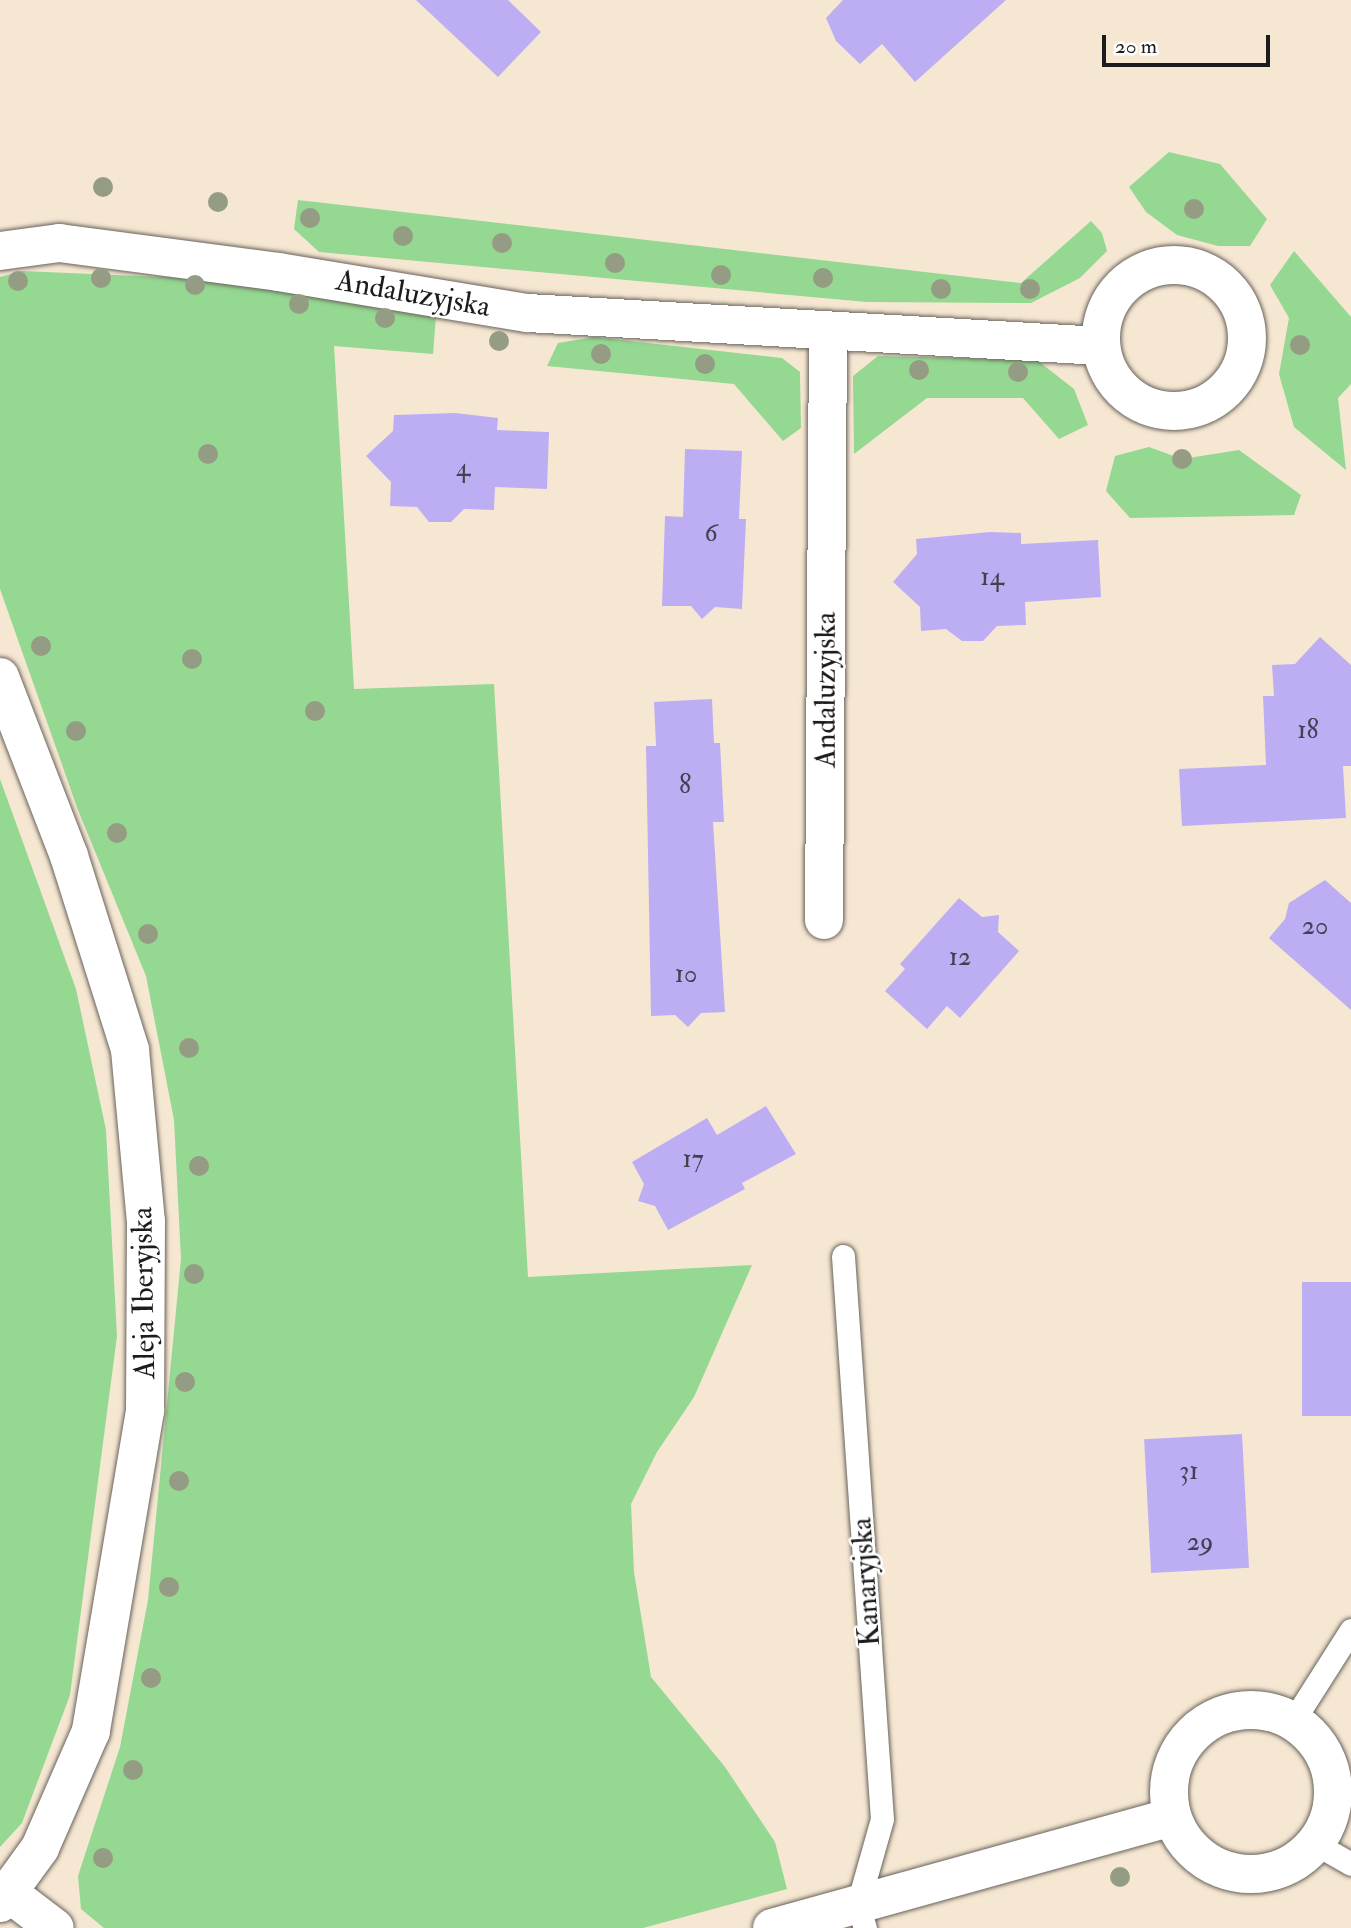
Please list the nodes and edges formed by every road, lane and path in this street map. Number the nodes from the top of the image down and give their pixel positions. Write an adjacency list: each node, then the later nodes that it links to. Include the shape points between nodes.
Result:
1 (0, 251): 2 (street, Andaluzyjska, via 59,243 279,272 528,313)
2 (828, 333): 3 (street, Andaluzyjska); 5 (street, Andaluzyjska)
3 (1101, 346)
4 (0, 677): 12 (street, Aleja Iberyjska, via 69,856 130,1050 146,1221 145,1411 91,1731 40,1848)
5 (824, 920)
6 (843, 1256): 13 (lane, Kanaryjska, via 882,1819)
7 (1351, 1630): 8 (lane)
8 (1293, 1721): 9 (street, via 1266,1711 1238,1710 1212,1719 1189,1737 1174,1761 1168,1789); 10 (street, via 1315,1739 1329,1764 1334,1792 1330,1820)
9 (1172, 1817): 10 (street, via 1183,1840 1201,1858 1248,1875 1274,1872 1297,1861); 13 (street)
10 (1316, 1844): 11 (lane)
11 (1351, 1864)
12 (5, 1899): 14 (street)
13 (862, 1916): 15 (street)
14 (55, 1928)
15 (772, 1928)

